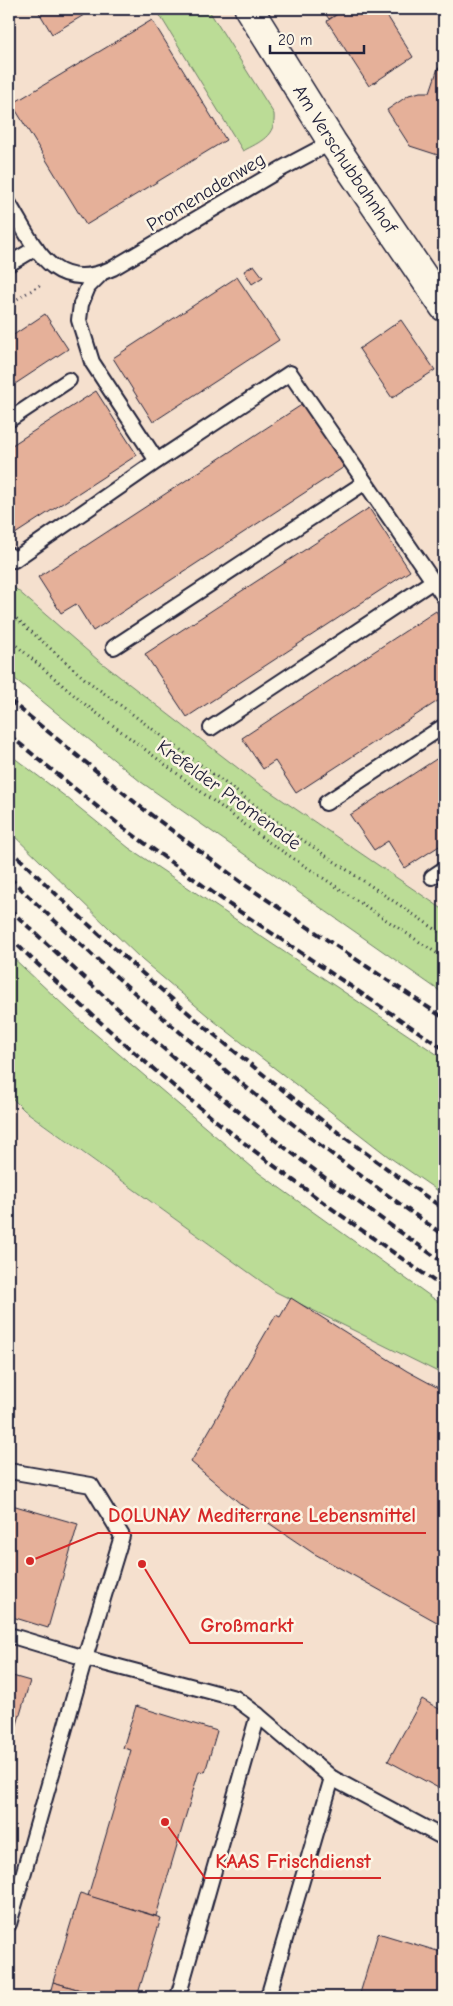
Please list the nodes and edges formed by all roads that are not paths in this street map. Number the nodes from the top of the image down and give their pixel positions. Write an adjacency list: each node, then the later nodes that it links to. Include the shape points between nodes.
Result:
1 (249, 9): 2 (street, Am Verschubbahnhof)
2 (332, 142): 6 (lane, Promenadenweg); 7 (street, Am Verschubbahnhof)
3 (9, 204): 4 (lane, Promenadenweg)
4 (36, 248): 5 (lane); 6 (lane, Promenadenweg, via 51,266 66,275 84,278)
5 (9, 264)
6 (100, 275): 10 (lane, Promenadenweg, via 88,287 79,320 92,362)
7 (444, 307)
8 (69, 380): 9 (lane)
9 (9, 420)
10 (157, 461): 11 (lane, via 290,373); 12 (lane, via 14,560)
11 (364, 483): 13 (lane); 15 (lane)
12 (9, 555)
13 (433, 581): 14 (lane); 17 (lane)
14 (444, 598)
15 (114, 647)
16 (444, 726): 18 (lane)
17 (211, 728)
18 (326, 802)
19 (9, 1471): 21 (lane, via 91,1485 122,1536)
20 (9, 1635): 21 (lane)
21 (85, 1658): 22 (lane, via 236,1698); 25 (lane)
22 (258, 1715): 23 (lane); 26 (lane)
23 (332, 1778): 24 (lane); 27 (lane)
24 (444, 1838)
25 (9, 1924)
26 (178, 1997)
27 (268, 1997)

